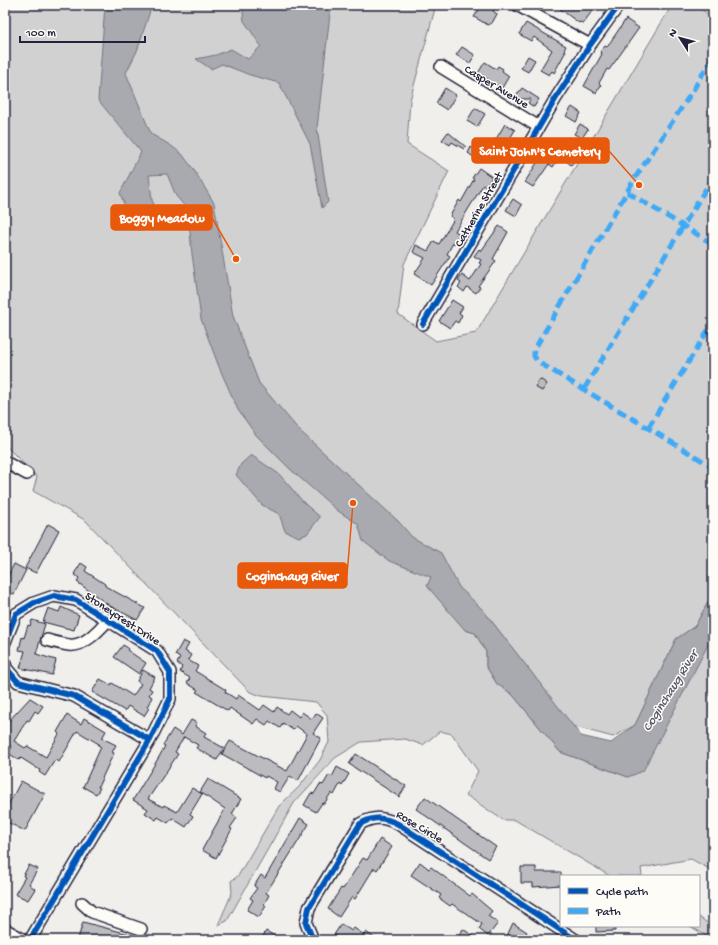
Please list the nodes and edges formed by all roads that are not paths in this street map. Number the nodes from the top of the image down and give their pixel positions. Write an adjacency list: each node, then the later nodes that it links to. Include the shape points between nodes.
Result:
1 (517, 5): 3 (street)
2 (619, 5): 3 (street, Catherine Street)
3 (590, 45): 5 (street, Catherine Street)
4 (441, 67): 5 (street, Casper Avenue)
5 (539, 127): 6 (street, Catherine Street)
6 (424, 324)
7 (5, 462): 8 (street)
8 (27, 474)
9 (108, 620): 10 (street, via 95,633 70,646); 11 (street, Stoneycrest Drive, via 76,600 54,596 34,603 16,614); 13 (street, Stoneycrest Drive, via 157,651 170,672 170,699)
10 (47, 640)
11 (5, 642)
12 (5, 663): 13 (street, via 18,682 74,696)
13 (150, 740): 18 (street, Stoneycrest Drive)
14 (82, 903): 15 (street, via 92,912)
15 (141, 929)
16 (5, 931): 17 (main road)
17 (21, 940)
18 (30, 940)
19 (313, 940): 20 (street, Rose Circle, via 306,923 306,915 313,900 360,824 370,818 381,818 398,824)
20 (576, 940)

